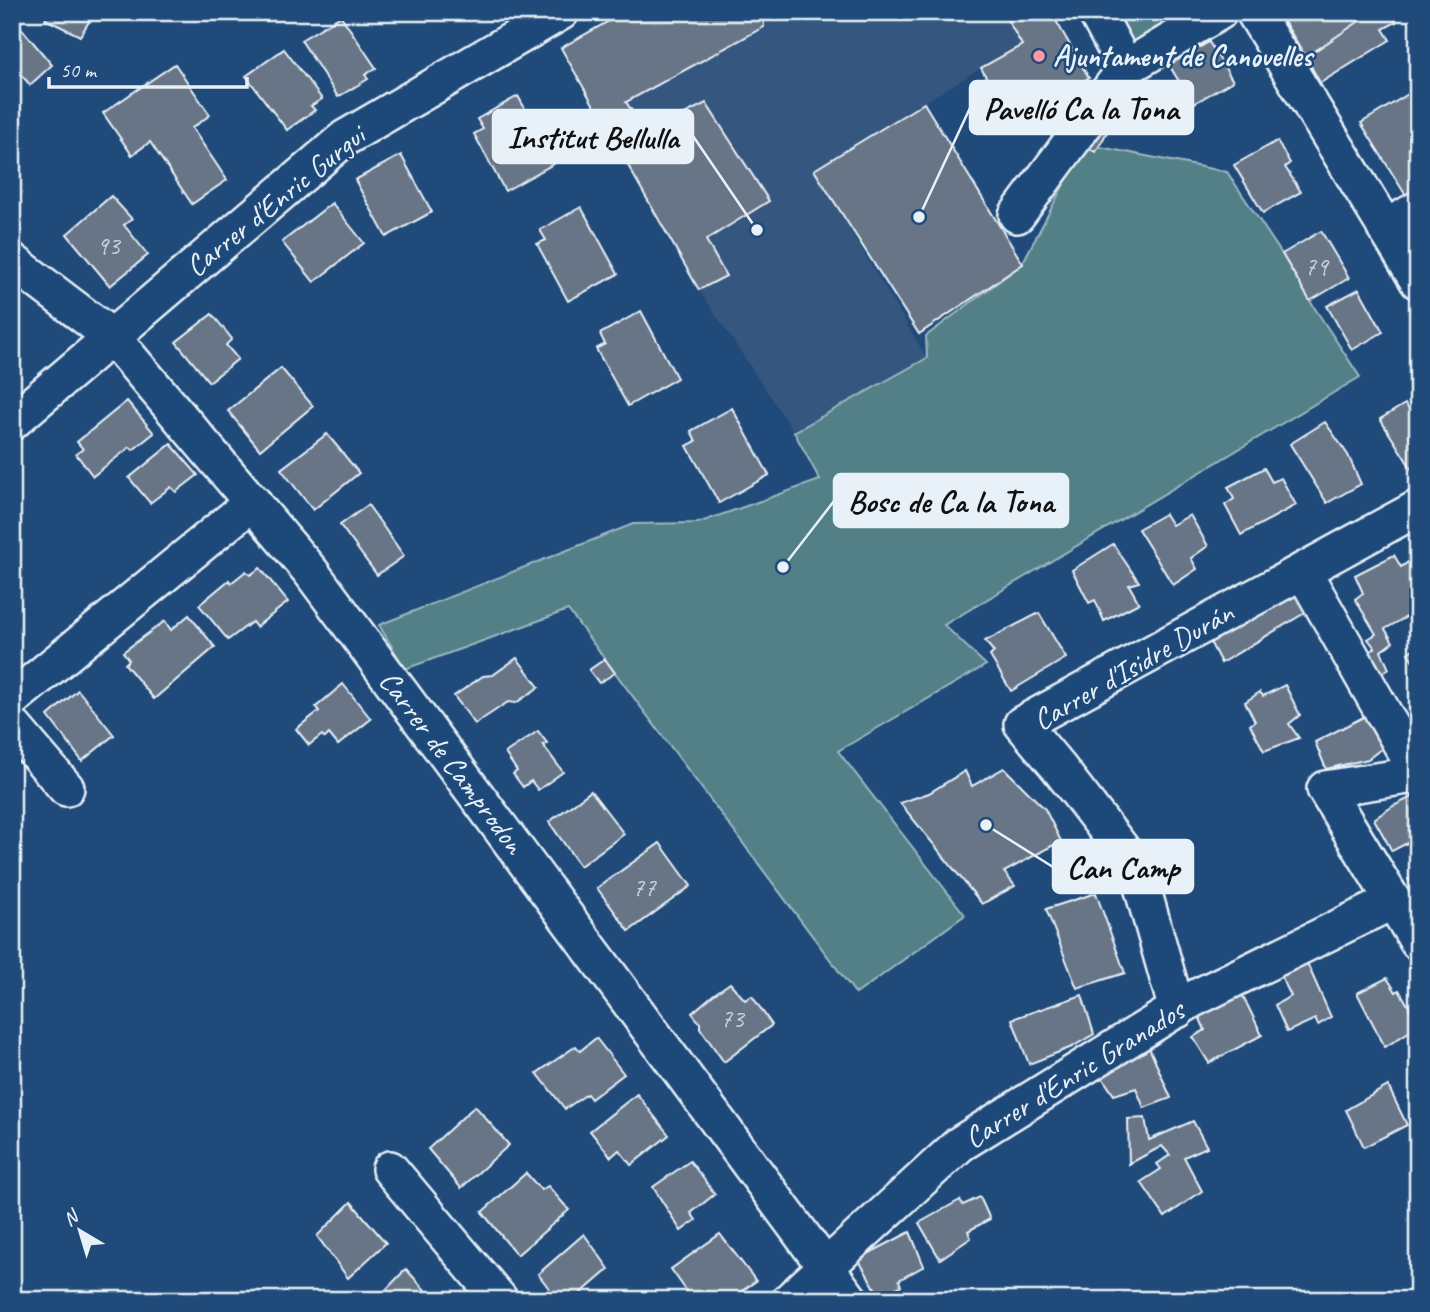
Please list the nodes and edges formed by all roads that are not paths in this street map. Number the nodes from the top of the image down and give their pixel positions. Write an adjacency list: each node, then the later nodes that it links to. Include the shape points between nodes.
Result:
1 (561, 12): 11 (street, Carrer d'Enric Gurgui, via 345,138)
2 (1096, 12): 5 (street)
3 (1219, 12): 5 (street)
4 (1254, 12): 8 (street)
5 (1126, 68): 7 (street)
6 (1418, 209): 8 (street)
7 (1017, 215)
8 (1385, 229): 10 (street)
9 (12, 261): 11 (street, Carrer de Camprodon)
10 (1418, 281)
11 (112, 337): 12 (street, Carrer d'Enric Gurgui); 13 (street, Carrer de Camprodon)
12 (12, 422)
13 (253, 502): 16 (street); 24 (street, Carrer de Camprodon, via 319,583)
14 (1418, 508): 15 (street, Carrer d'Isidre Durán)
15 (1303, 571): 18 (street); 22 (street, Carrer d'Isidre Durán, via 1022,724 1137,869)
16 (12, 699)
17 (12, 725): 19 (street)
18 (1418, 775): 20 (street, via 1325,789)
19 (66, 788)
20 (1393, 901): 21 (street); 22 (street, Carrer d'Enric Granados)
21 (1418, 942)
22 (1177, 1010): 24 (street, Carrer d'Enric Granados, via 960,1143)
23 (390, 1169): 25 (street)
24 (825, 1266): 26 (street, Carrer d'Enric Granados); 27 (street, Carrer de Camprodon)
25 (500, 1300)
26 (790, 1300)
27 (850, 1300)

